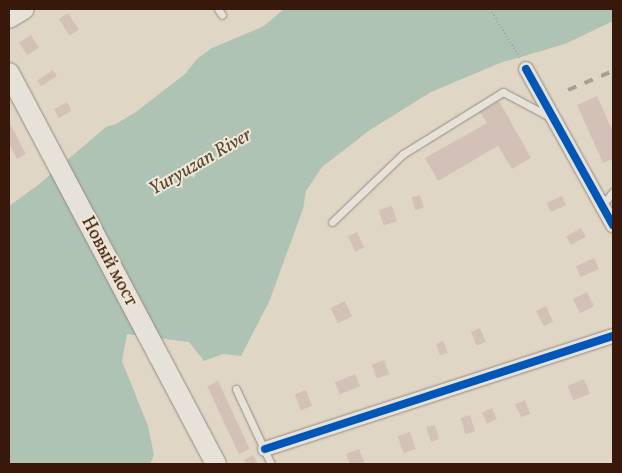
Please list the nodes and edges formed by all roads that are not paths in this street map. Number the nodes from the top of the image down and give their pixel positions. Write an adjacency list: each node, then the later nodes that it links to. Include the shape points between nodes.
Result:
1 (24, 9): 2 (main road)
2 (9, 18)
3 (526, 69): 5 (street)
4 (9, 74): 13 (main road, Новый мост)
5 (554, 119): 7 (street); 8 (lane, via 503,92 403,154)
6 (613, 192): 7 (lane)
7 (602, 205): 9 (street)
8 (332, 222)
9 (613, 225)
10 (613, 336): 12 (street)
11 (236, 389): 12 (lane)
12 (265, 448): 14 (lane)
13 (216, 464)
14 (271, 464)

